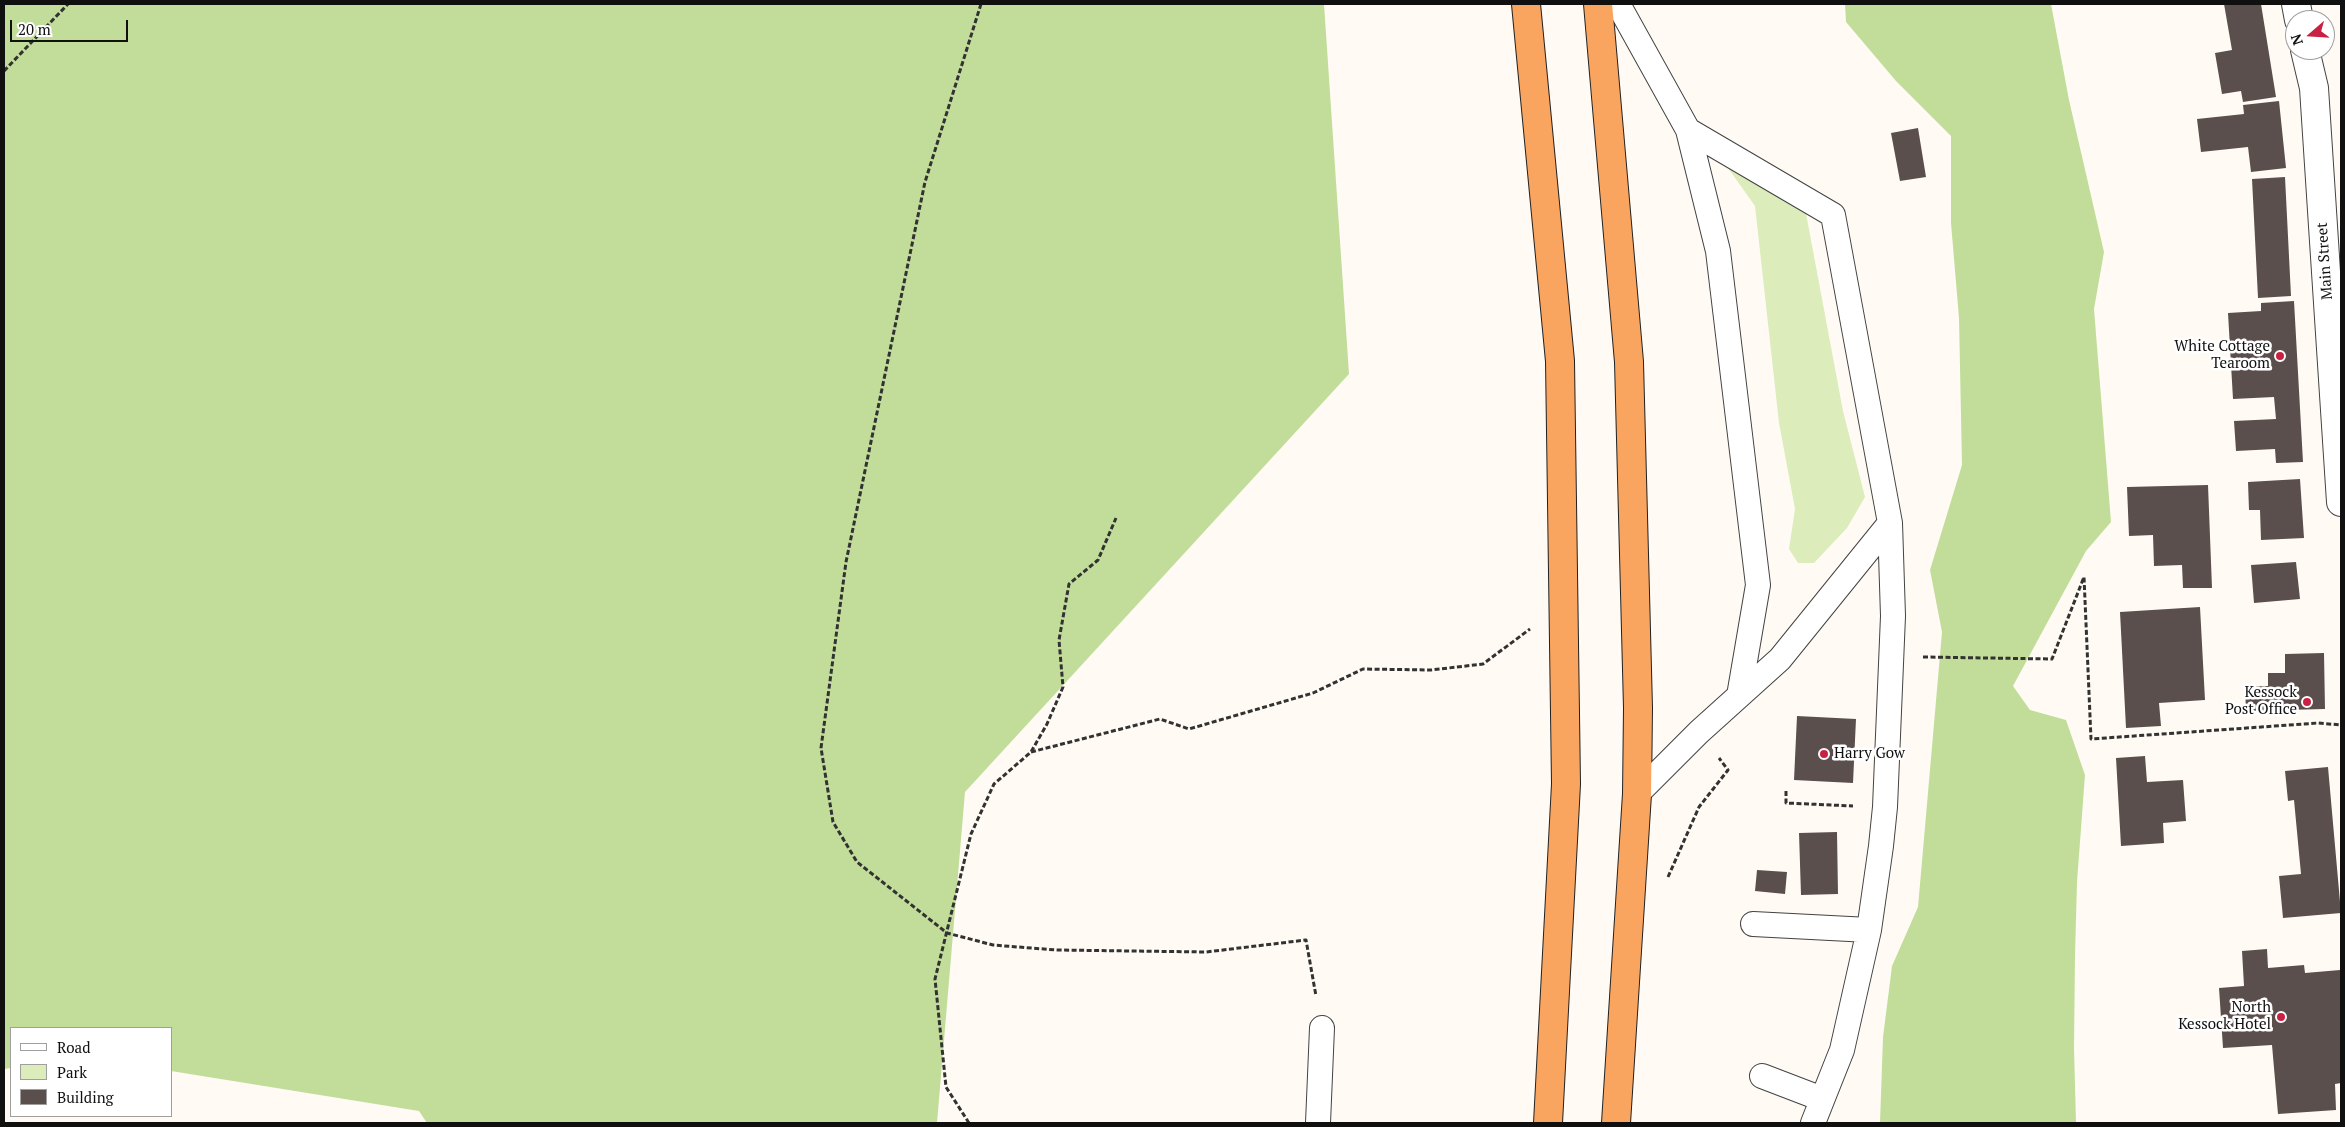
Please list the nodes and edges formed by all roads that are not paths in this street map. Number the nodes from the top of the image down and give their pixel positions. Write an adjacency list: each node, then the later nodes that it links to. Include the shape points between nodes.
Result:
1 (1526, 4): 16 (highway, via 1560,362 1566,784)
2 (1598, 4): 9 (highway, via 1629,362 1638,708)
3 (1618, 4): 5 (lane)
4 (2307, 60): 6 (street, Main Street, via 2314,88)
5 (1688, 130): 7 (lane, via 1833,215); 8 (lane, via 1718,251 1758,585)
6 (2341, 502)
7 (1890, 523): 8 (lane, via 1780,659); 11 (lane, via 1892,616 1885,807)
8 (1739, 696): 9 (lane)
9 (1637, 794): 17 (highway)
10 (1753, 924): 11 (lane)
11 (1870, 930): 14 (lane, via 1842,1050)
12 (1322, 1028): 15 (lane)
13 (1762, 1076): 14 (lane)
14 (1822, 1099): 18 (lane)
15 (1318, 1123)
16 (1548, 1123)
17 (1616, 1123)
18 (1813, 1123)

